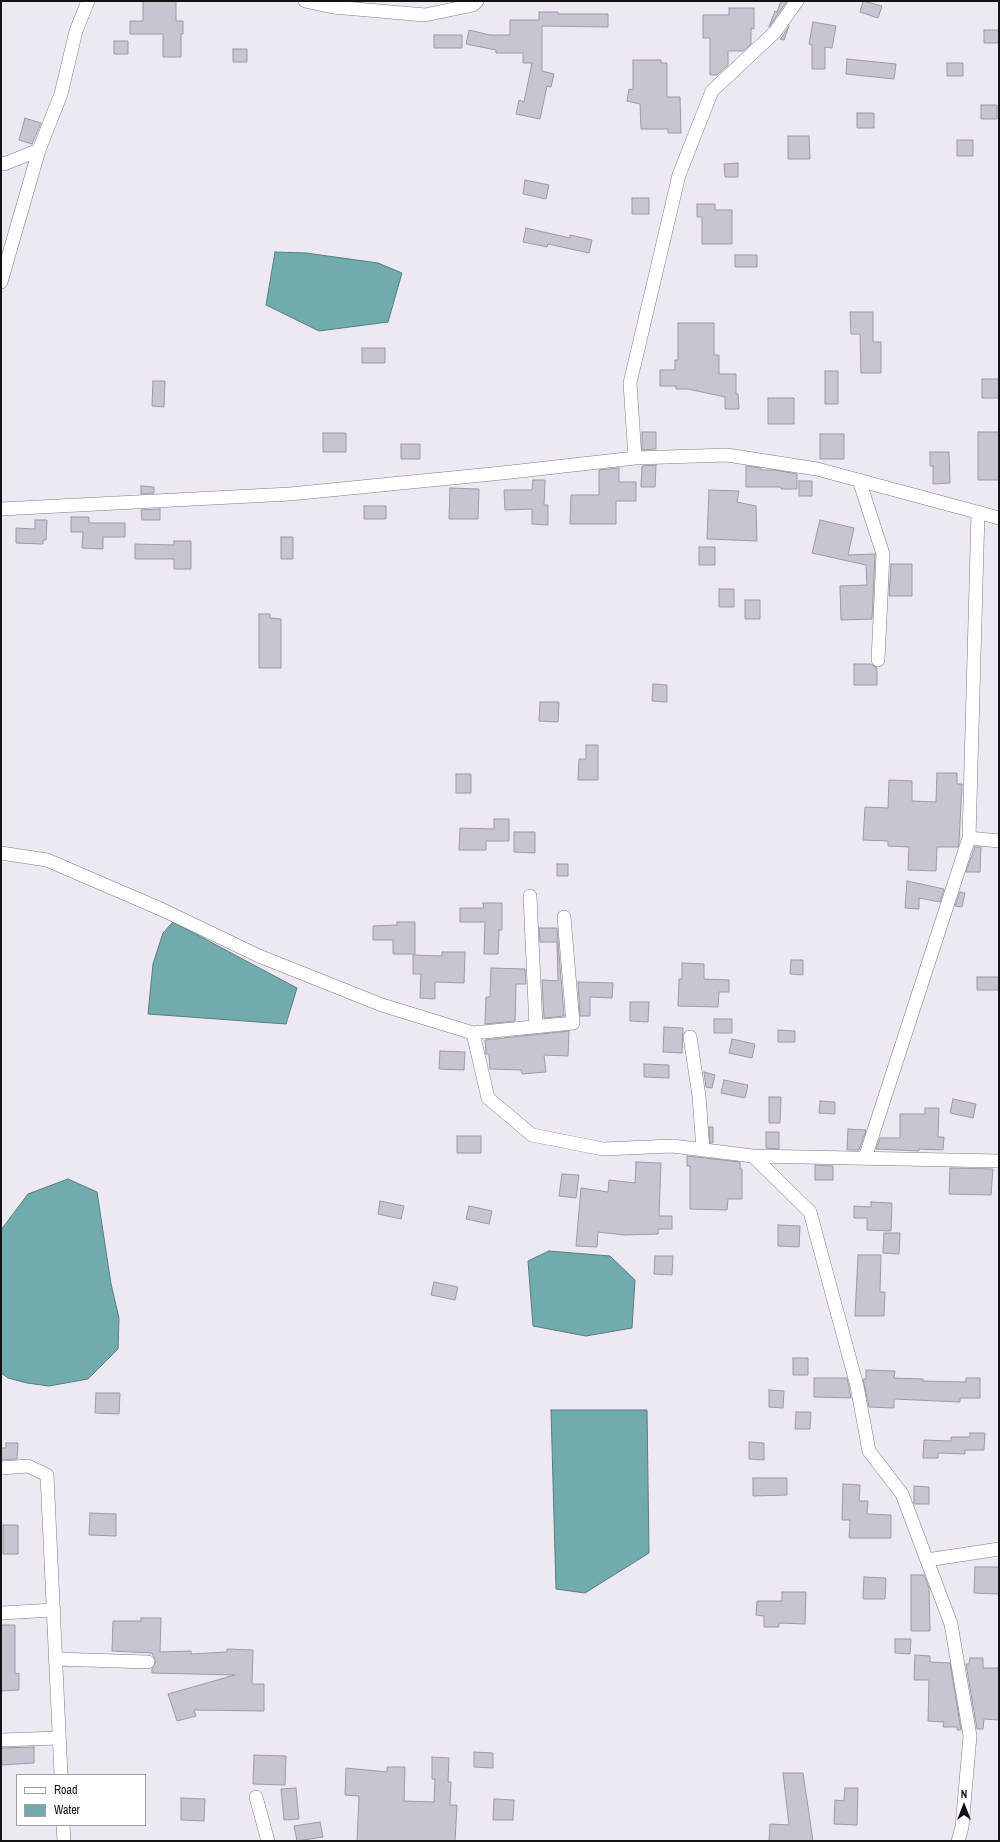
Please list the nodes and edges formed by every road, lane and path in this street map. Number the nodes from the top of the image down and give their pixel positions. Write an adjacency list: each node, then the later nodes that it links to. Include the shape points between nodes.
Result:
1 (88, 1): 5 (street, via 76,31 62,94)
2 (305, 1): 3 (street, via 334,7 425,15 473,5)
3 (477, 1)
4 (797, 1): 8 (street, via 774,32 712,91 679,174 630,382)
5 (39, 150): 6 (street); 7 (street)
6 (1, 163)
7 (1, 282)
8 (635, 458): 9 (street, via 726,455 817,469); 10 (street, via 502,474 290,494)
9 (859, 480): 11 (street); 13 (street, via 883,554)
10 (1, 509)
11 (978, 512): 12 (street); 14 (street)
12 (999, 518)
13 (878, 660)
14 (969, 838): 15 (street); 24 (street)
15 (999, 841)
16 (1, 853): 20 (street, via 47,860 163,910 260,956 382,1005)
17 (530, 896): 19 (street)
18 (564, 917): 19 (street, via 573,1023)
19 (536, 1027): 20 (street)
20 (473, 1033): 22 (street, via 488,1098 532,1135 603,1149 672,1146)
21 (690, 1037): 22 (street, via 699,1096)
22 (703, 1150): 23 (street)
23 (753, 1156): 24 (street); 28 (street, via 810,1212 856,1386 869,1451 902,1494)
24 (865, 1158): 25 (street)
25 (999, 1161)
26 (1, 1468): 29 (street, via 28,1466 47,1475)
27 (999, 1549): 28 (street)
28 (927, 1560): 40 (street, via 951,1624 970,1736 962,1827)
29 (54, 1610): 30 (street); 31 (street)
30 (1, 1613)
31 (55, 1659): 32 (street); 33 (street)
32 (148, 1662)
33 (59, 1738): 34 (street); 35 (street)
34 (1, 1740)
35 (61, 1774)
36 (256, 1797): 39 (street)
37 (63, 1826): 38 (street)
38 (64, 1841)
39 (268, 1841)
40 (958, 1841)

